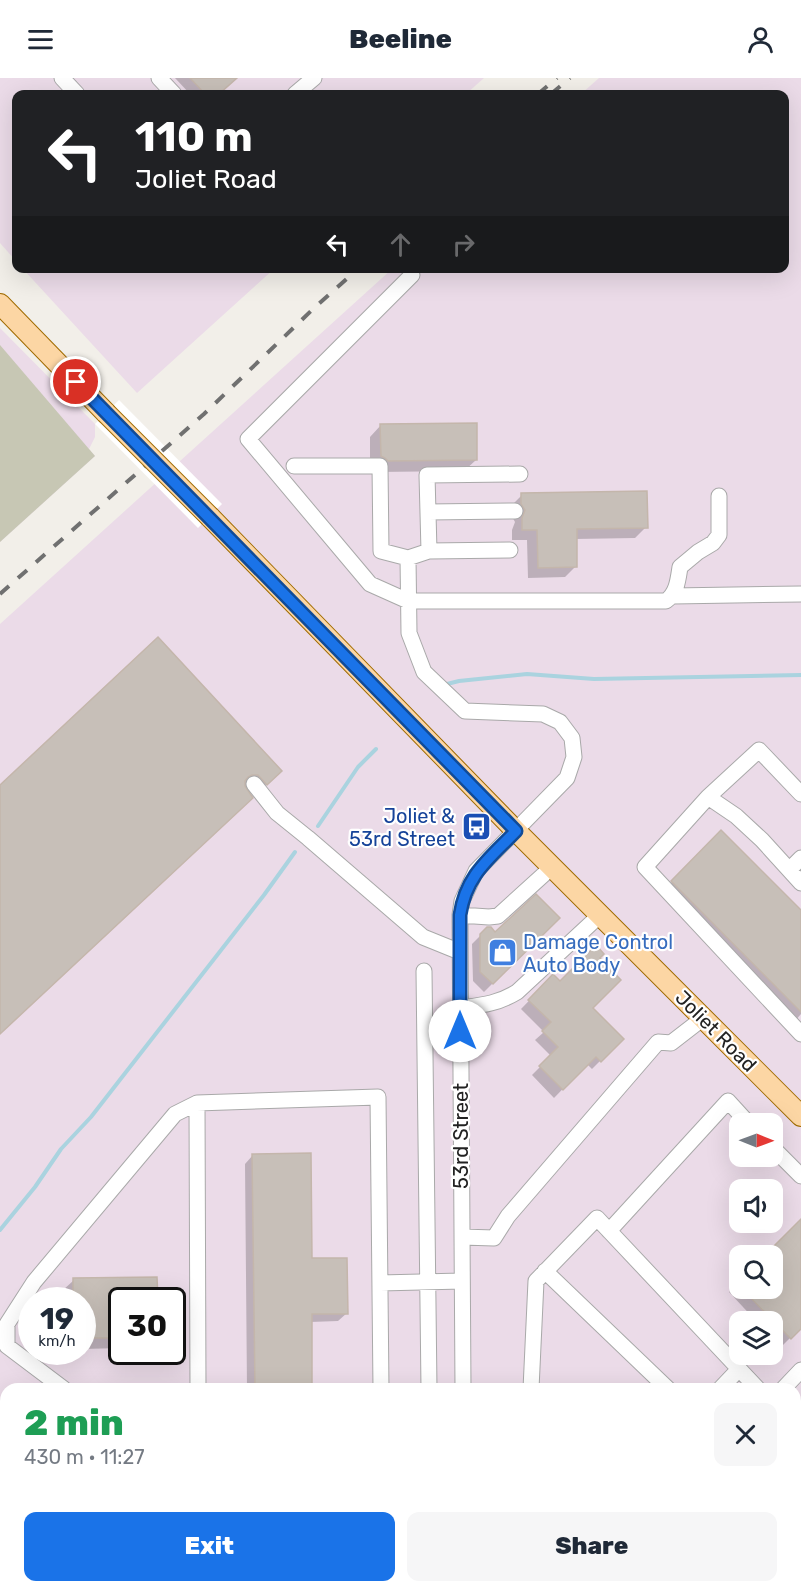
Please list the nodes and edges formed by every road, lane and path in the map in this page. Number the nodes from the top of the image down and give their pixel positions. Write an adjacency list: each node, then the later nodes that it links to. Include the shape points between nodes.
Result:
1 (62, 78): 4 (street)
2 (159, 78): 5 (street)
3 (314, 78): 6 (street)
4 (73, 90)
5 (170, 90)
6 (300, 90)
7 (412, 275): 19 (street, via 248,439 370,584)
8 (0, 304): 23 (main road, Joliet Road, bridge)
9 (294, 466): 16 (street, via 380,466 381,551)
10 (520, 474): 13 (street, via 427,475)
11 (719, 496): 18 (street, via 719,535 680,567)
12 (515, 511): 13 (street)
13 (428, 512): 15 (street)
14 (510, 550): 15 (street)
15 (429, 551): 16 (street)
16 (408, 558): 19 (street, 53rd Street)
17 (801, 594): 18 (street)
18 (673, 596): 19 (street, via 666,600)
19 (408, 601): 23 (street, 53rd Street, via 409,633 424,672 465,711 543,714 560,722 572,738 574,757 567,778)
20 (254, 784): 29 (street, via 277,813 423,937)
21 (801, 794): 22 (street, via 759,750)
22 (708, 797): 24 (street); 33 (street, via 645,867)
23 (516, 831): 25 (main road, Joliet Road); 27 (street, 53rd Street, via 476,872 462,901)
24 (795, 864): 26 (street)
25 (552, 867): 27 (street, via 498,916); 28 (main road, Joliet Road)
26 (801, 883)
27 (460, 915): 29 (street, 53rd Street)
28 (600, 915): 31 (street, via 517,992 490,1004); 32 (main road, Joliet Road)
29 (460, 952): 31 (street, 53rd Street)
30 (424, 971): 43 (street)
31 (460, 1008): 40 (street, 53rd Street)
32 (702, 1018): 36 (main road, Joliet Road); 40 (street, via 671,1043 658,1042 508,1216 494,1238)
33 (801, 1034)
34 (197, 1103): 44 (street, via 378,1097); 47 (street, via 175,1114 34,1282 7,1324 7,1346); 48 (street)
35 (739, 1113): 39 (street, via 728,1101)
36 (801, 1116)
37 (783, 1158): 38 (street)
38 (801, 1176)
39 (609, 1231): 41 (street, via 597,1218); 45 (street)
40 (462, 1237): 42 (street, 53rd Street)
41 (545, 1271): 52 (street, via 536,1281); 53 (street)
42 (462, 1281): 43 (street); 51 (street, 53rd Street)
43 (429, 1282): 44 (street); 50 (street)
44 (380, 1283): 49 (street)
45 (739, 1369): 54 (street); 55 (street)
46 (801, 1370): 56 (street)
47 (56, 1383)
48 (198, 1383)
49 (381, 1383)
50 (429, 1383)
51 (463, 1383)
52 (531, 1383)
53 (662, 1383)
54 (726, 1383)
55 (752, 1383)
56 (789, 1383)

